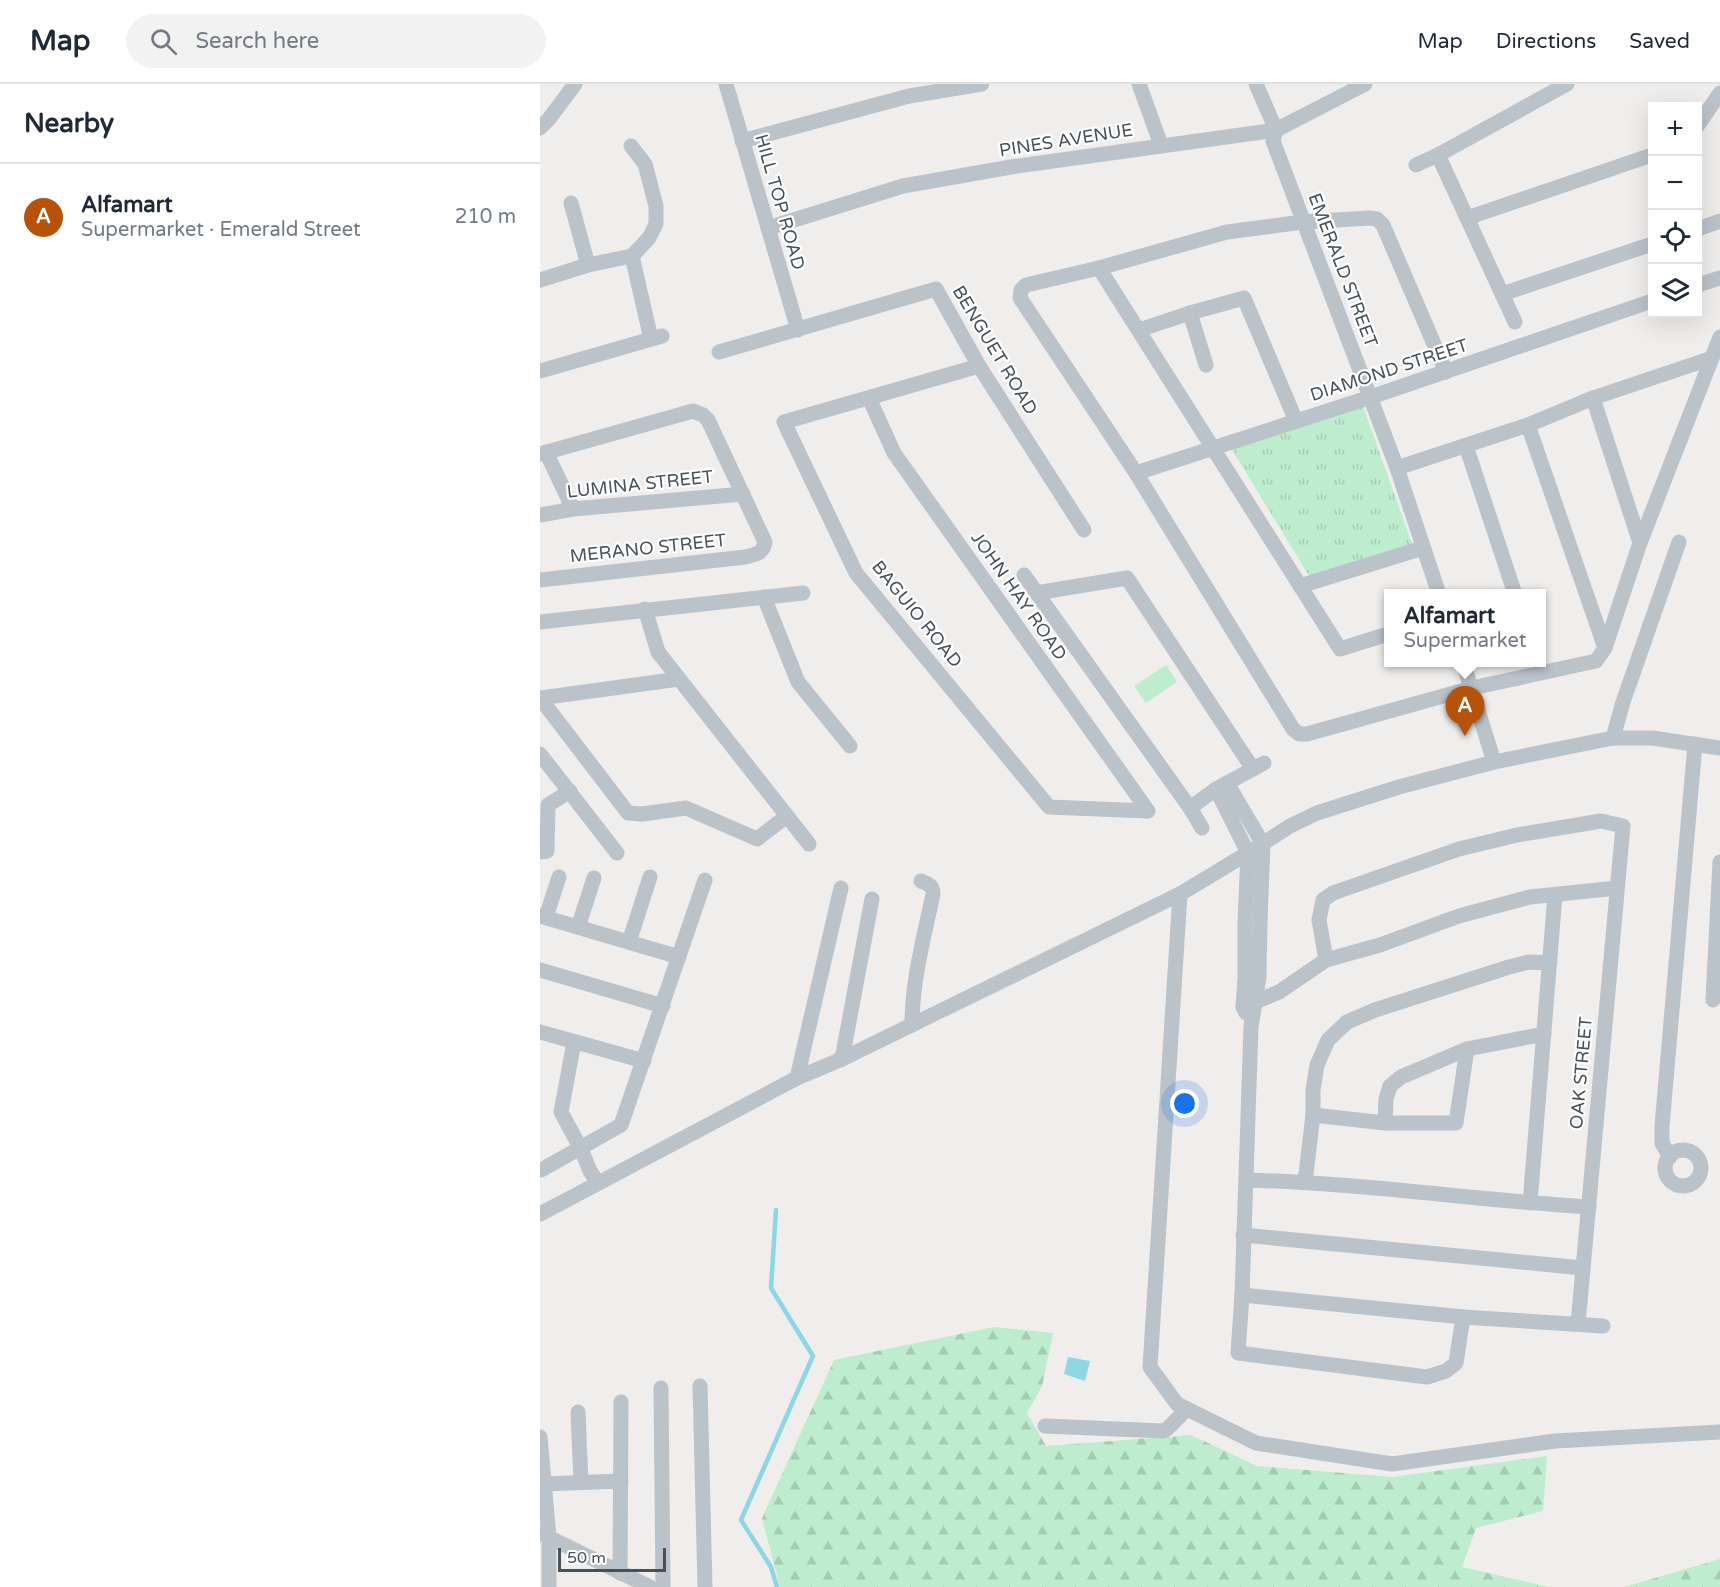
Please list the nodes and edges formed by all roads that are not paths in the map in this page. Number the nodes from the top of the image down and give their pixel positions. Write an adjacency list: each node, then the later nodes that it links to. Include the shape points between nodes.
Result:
1 (575, 84): 10 (street)
2 (726, 84): 12 (street, HILL TOP ROAD)
3 (982, 84): 12 (street, via 909,96)
4 (1139, 84): 13 (street)
5 (1256, 84): 11 (street, EMERALD STREET)
6 (1567, 84): 15 (street)
7 (1362, 85): 11 (street, PINES AVENUE)
8 (1720, 93): 9 (street)
9 (1702, 119)
10 (540, 128)
11 (1276, 130): 13 (street, PINES AVENUE); 21 (street, EMERALD STREET, via 1273,141)
12 (742, 141): 22 (street, HILL TOP ROAD)
13 (1161, 145): 22 (street, PINES AVENUE, via 903,186)
14 (630, 146): 25 (street, via 645,164 656,206 656,224)
15 (1438, 155): 17 (street); 19 (street)
16 (1650, 156): 19 (street)
17 (1416, 165)
18 (572, 203): 26 (street)
19 (1467, 218): 31 (street)
20 (1720, 221): 23 (street)
21 (1303, 222): 27 (street, via 1227,232); 43 (street, via 1369,218 1383,225); 44 (street, EMERALD STREET)
22 (768, 228): 35 (street, HILL TOP ROAD)
23 (1702, 228)
24 (1648, 246): 31 (street)
25 (632, 256): 26 (street); 42 (street, via 657,337)
26 (588, 265): 29 (street)
27 (1099, 268): 36 (street); 53 (street, via 1026,285 1020,298)
28 (1720, 278): 30 (street)
29 (540, 280)
30 (1702, 284)
31 (1502, 294): 34 (street)
32 (1648, 303): 43 (street, DIAMOND STREET)
33 (1190, 313): 36 (street); 40 (street); 47 (street, via 1244,298)
34 (1515, 322)
35 (798, 330): 38 (street, BENGUET ROAD); 41 (street, BENGUET ROAD, via 936,289)
36 (1138, 330): 50 (street)
37 (1720, 337): 39 (street)
38 (719, 352)
39 (1712, 358): 46 (street); 59 (street)
40 (1206, 365)
41 (979, 366): 45 (street, BAGUIO ROAD); 57 (street, BENGUET ROAD)
42 (540, 371)
43 (1446, 372): 44 (street, DIAMOND STREET)
44 (1371, 397): 47 (street, DIAMOND STREET); 52 (street, EMERALD STREET)
45 (869, 398): 86 (street, JOHN HAY ROAD, via 894,453); 86 (street, BAGUIO ROAD, via 784,422 856,573 1049,807)
46 (1593, 398): 48 (street); 59 (street)
47 (1296, 422): 50 (street, DIAMOND STREET)
48 (1528, 425): 49 (street); 72 (street)
49 (1466, 446): 52 (street); 65 (street)
50 (1213, 447): 53 (street, DIAMOND STREET); 63 (street)
51 (543, 453): 54 (street, via 693,411 708,420); 55 (street)
52 (1397, 468): 60 (street, EMERALD STREET)
53 (1136, 473): 76 (street, via 1299,734)
54 (743, 494): 55 (street, LUMINA STREET); 62 (street, MERANO STREET, via 763,535 764,549 760,553)
55 (573, 509): 56 (street, LUMINA STREET)
56 (540, 515)
57 (1084, 530)
58 (1679, 542): 77 (street)
59 (1640, 543): 72 (street)
60 (1424, 548): 63 (street); 64 (street, EMERALD STREET)
61 (1024, 575): 67 (street)
62 (540, 580)
63 (1300, 586): 71 (street, via 1340,649)
64 (1437, 589)
65 (1513, 589)
66 (803, 592): 68 (street)
67 (1036, 593): 83 (street, via 1127,578 1258,766); 85 (street)
68 (764, 597): 69 (street); 79 (street, via 798,682)
69 (645, 609): 70 (street); 75 (street, via 658,652)
70 (540, 622)
71 (1384, 636)
72 (1605, 648): 74 (street, via 1596,661)
73 (1464, 667): 76 (street)
74 (1540, 668): 76 (street)
75 (679, 679): 87 (street); 87 (street, via 540,698 628,813 686,808 757,839)
76 (1472, 688): 82 (street)
77 (1613, 738): 78 (street); 82 (street)
78 (1695, 744): 80 (street); 127 (street, via 1662,1126 1662,1143)
79 (850, 746)
80 (1720, 748)
81 (540, 754): 84 (street)
82 (1494, 762): 90 (street, via 1317,813)
83 (1221, 786): 85 (street); 90 (street); 93 (street)
84 (570, 791): 91 (street, via 548,805 548,851); 92 (street)
85 (1190, 808): 88 (street)
86 (1148, 811)
87 (787, 816): 89 (street)
88 (1202, 828)
89 (808, 843)
90 (1263, 844): 93 (street); 114 (street, via 1259,977)
91 (540, 852)
92 (616, 853)
93 (1248, 853): 102 (street); 114 (street, via 1245,978)
94 (1720, 862): 106 (street)
95 (560, 877): 105 (street)
96 (650, 877): 108 (street)
97 (594, 878): 107 (street)
98 (705, 880): 109 (street)
99 (921, 881): 116 (street, via 931,886 933,894 915,974)
100 (842, 888): 123 (street)
101 (1617, 888): 103 (street); 110 (street, OAK STREET, via 1623,826 1601,821 1459,849 1333,892 1323,900 1319,920); 133 (street, OAK STREET)
102 (1180, 894): 116 (street); 144 (street, via 1150,1367 1176,1404)
103 (1555, 895): 110 (street, via 1530,897 1459,916); 111 (street)
104 (873, 899): 121 (street)
105 (543, 916): 107 (street)
106 (1719, 925): 113 (street)
107 (578, 927): 108 (street)
108 (629, 942): 109 (street)
109 (679, 957): 115 (street)
110 (1326, 960): 114 (street, via 1279,992)
111 (1550, 963): 118 (street); 124 (street, via 1529,962 1509,967 1347,1022 1329,1040 1317,1065)
112 (540, 970): 115 (street)
113 (1713, 1000)
114 (1249, 1005): 129 (street)
115 (663, 1006): 122 (street)
116 (912, 1025): 121 (street)
117 (540, 1032): 119 (street)
118 (1544, 1034): 120 (street); 132 (street)
119 (574, 1042): 122 (street); 126 (street, via 561,1112)
120 (1467, 1049): 125 (street, via 1401,1077 1390,1086); 125 (street, via 1456,1123)
121 (842, 1059): 123 (street)
122 (644, 1060): 126 (street, via 621,1125)
123 (797, 1078): 131 (street)
124 (1312, 1115): 125 (street); 130 (street)
125 (1386, 1123)
126 (581, 1149): 128 (street); 131 (street)
127 (1670, 1157)
128 (541, 1170)
129 (1246, 1180): 130 (street); 135 (street)
130 (1305, 1182): 132 (street)
131 (598, 1184): 134 (street)
132 (1530, 1203): 133 (street)
133 (1589, 1207): 136 (street, OAK STREET)
134 (540, 1214)
135 (1243, 1235): 136 (street); 137 (street)
136 (1583, 1268): 139 (street, OAK STREET)
137 (1242, 1295): 138 (street); 138 (street, via 1238,1353 1427,1377 1456,1363)
138 (1463, 1317): 139 (street)
139 (1578, 1324): 140 (street)
140 (1603, 1326)
141 (700, 1386): 159 (street)
142 (662, 1388): 158 (street)
143 (621, 1402): 149 (street)
144 (1187, 1409): 146 (street, via 1163,1431); 147 (street, via 1256,1443 1392,1464 1555,1441)
145 (578, 1413): 150 (street)
146 (1045, 1426)
147 (1720, 1432)
148 (540, 1437): 151 (street)
149 (621, 1481): 150 (street); 153 (street)
150 (581, 1482): 151 (street)
151 (544, 1484): 152 (street)
152 (544, 1536): 153 (street); 156 (street)
153 (620, 1573): 157 (street)
154 (540, 1585): 155 (street)
155 (544, 1587)
156 (549, 1587)
157 (650, 1587)
158 (663, 1587)
159 (705, 1587)

